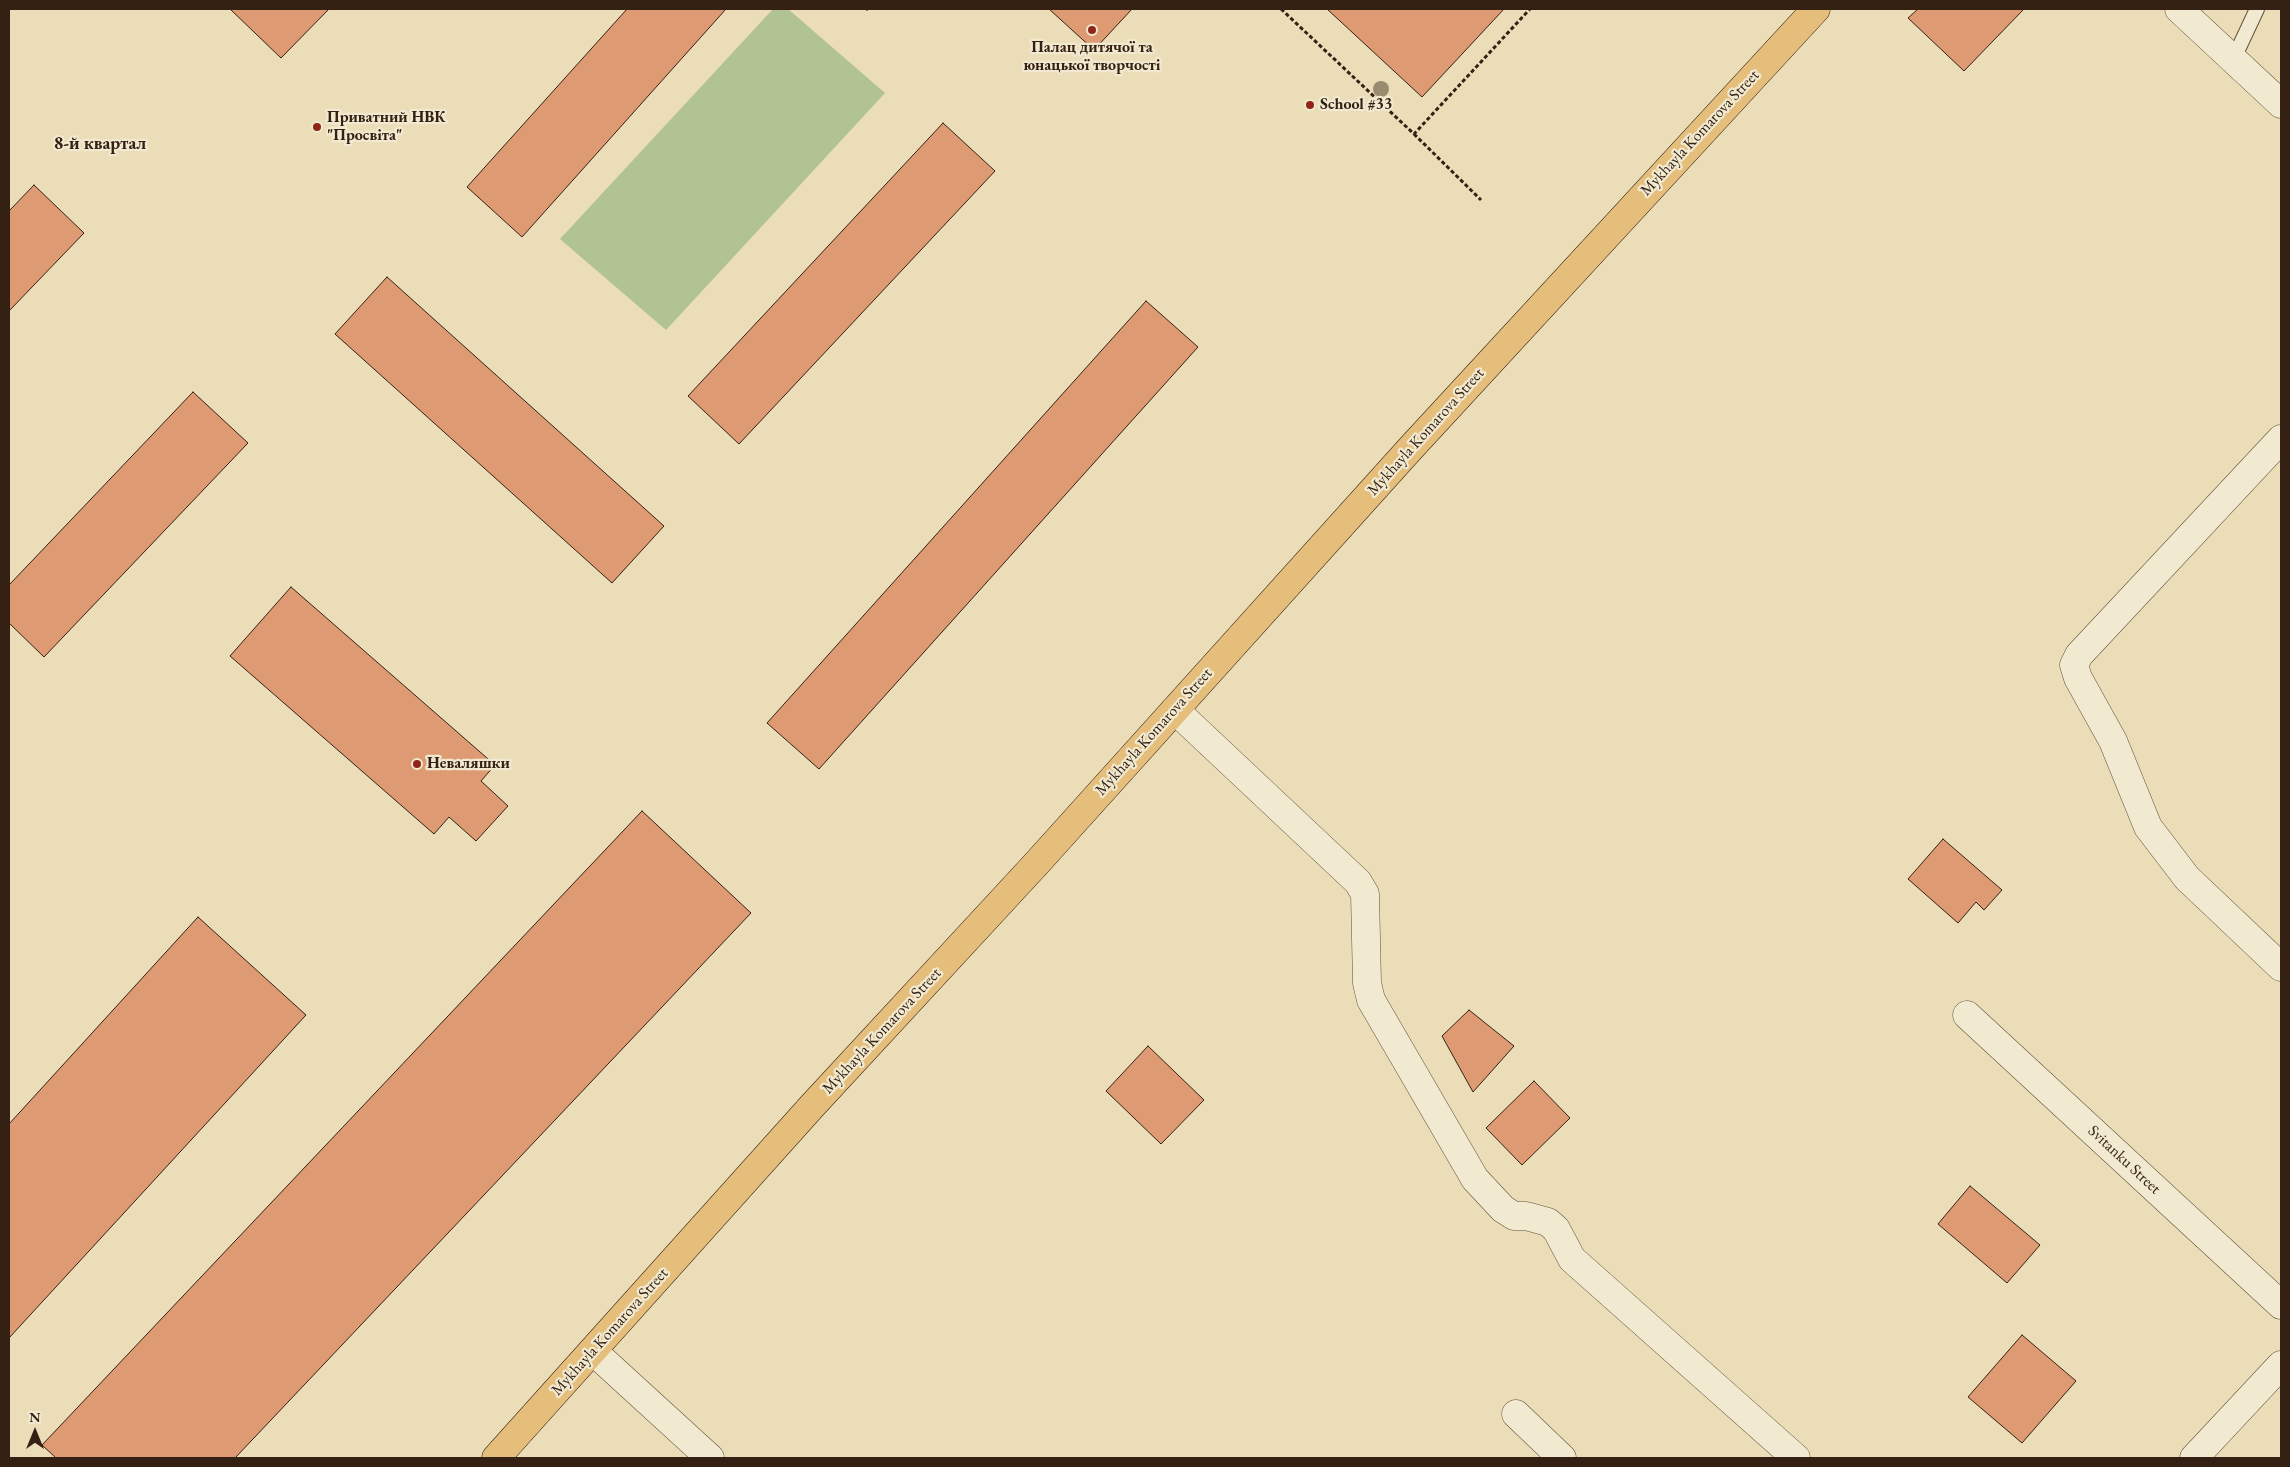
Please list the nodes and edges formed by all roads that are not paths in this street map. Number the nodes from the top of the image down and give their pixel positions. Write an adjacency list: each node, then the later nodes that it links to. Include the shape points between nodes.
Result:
1 (1816, 9): 7 (main road, Mykhayla Komarova Street, via 1409,450)
2 (2179, 9): 4 (street)
3 (2258, 9): 4 (lane)
4 (2234, 58): 5 (street)
5 (2281, 104)
6 (2281, 439): 8 (street, via 2079,655 2074,665 2113,741 2152,833 2187,878)
7 (1175, 710): 11 (main road, Mykhayla Komarova Street, via 813,1105); 17 (street, via 1358,882 1365,894 1371,1000 1475,1179 1514,1216 1548,1222 1556,1229 1572,1259)
8 (2281, 967)
9 (1966, 1015): 10 (street, Svitanku Street)
10 (2281, 1305)
11 (594, 1352): 14 (main road, Mykhayla Komarova Street); 15 (street)
12 (2281, 1365): 18 (street)
13 (1516, 1414): 16 (street)
14 (496, 1458)
15 (710, 1458)
16 (1562, 1458)
17 (1796, 1458)
18 (2194, 1458)

